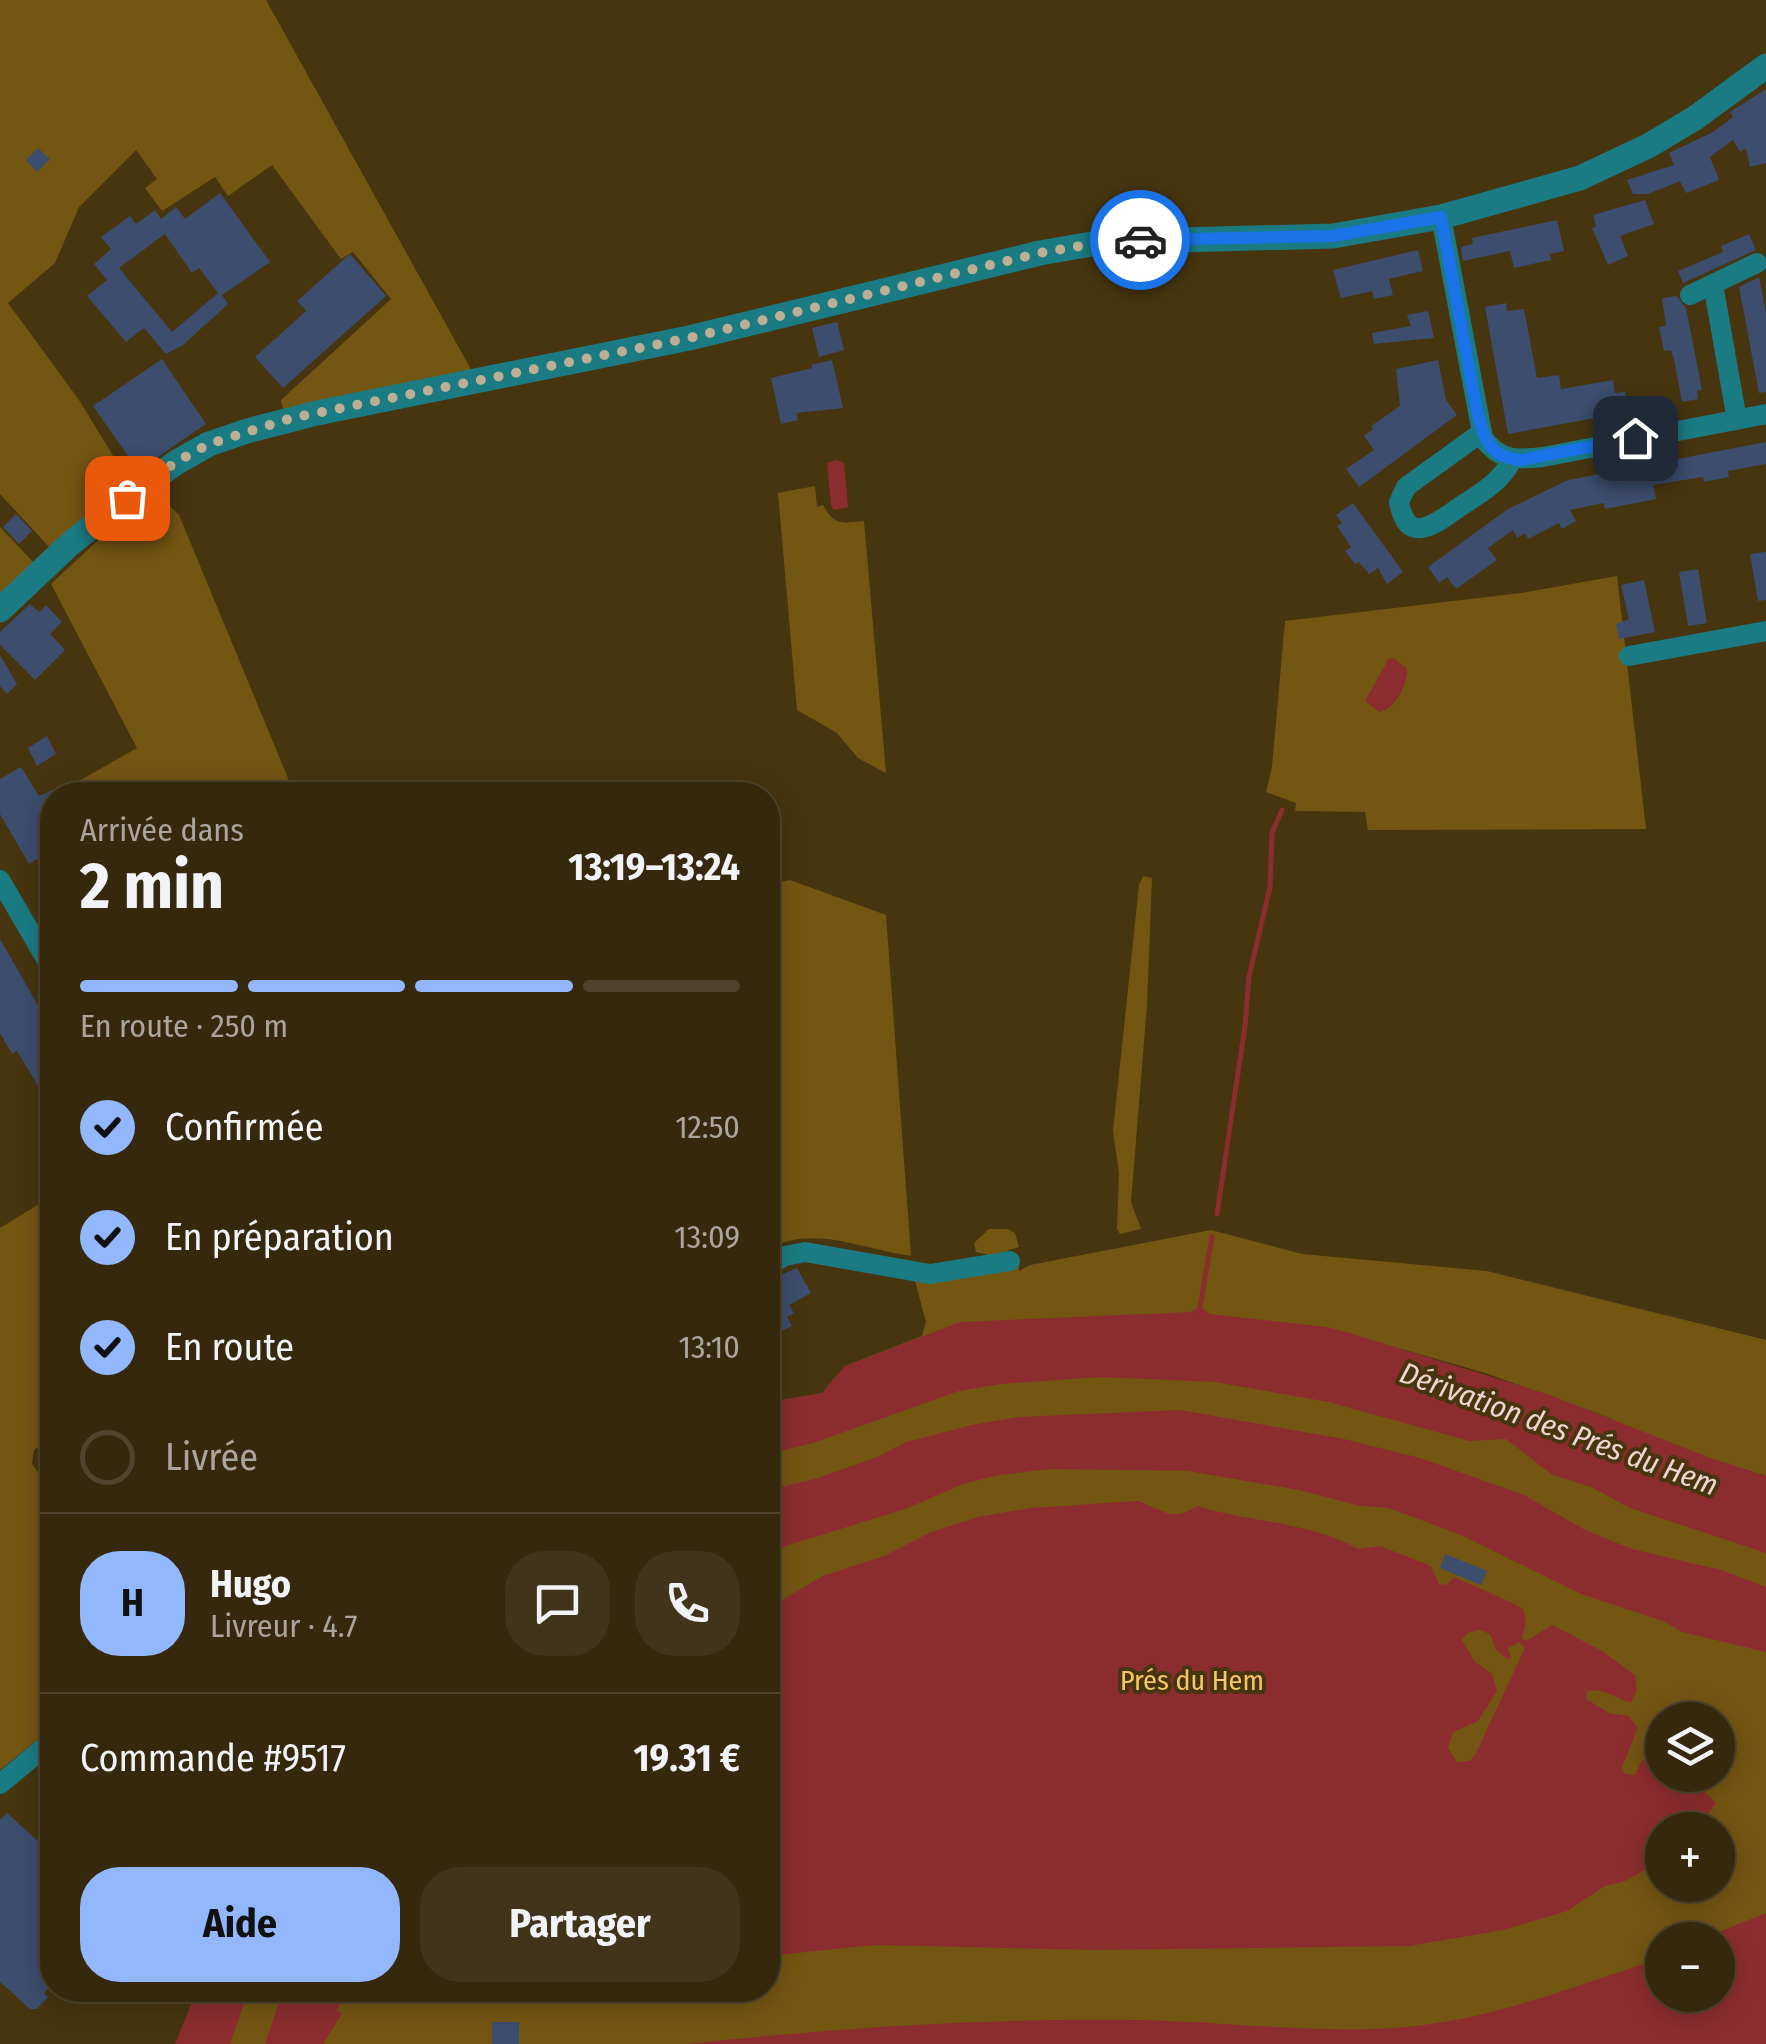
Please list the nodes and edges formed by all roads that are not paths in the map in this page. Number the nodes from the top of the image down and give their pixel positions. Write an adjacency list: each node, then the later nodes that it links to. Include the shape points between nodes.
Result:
1 (1766, 66): 2 (street, via 1695,118 1580,178)
2 (1441, 217): 8 (street); 10 (street, via 1333,236 1156,239 1056,250 705,335 247,430 176,462 70,544)
3 (1757, 263): 4 (street)
4 (1713, 284): 5 (street); 7 (street)
5 (1690, 295)
6 (1766, 414): 7 (street)
7 (1737, 420): 9 (street)
8 (1482, 432): 9 (street, via 1497,454); 9 (street, via 1406,487 1398,502 1404,522 1429,528 1496,482)
9 (1512, 460)
10 (0, 610)
11 (1766, 631): 12 (street)
12 (1628, 656)
13 (0, 880): 14 (street)
14 (40, 948)
15 (780, 1259): 16 (street, via 805,1252 930,1274)
16 (1010, 1261)
17 (40, 1752): 18 (street)
18 (0, 1784)

